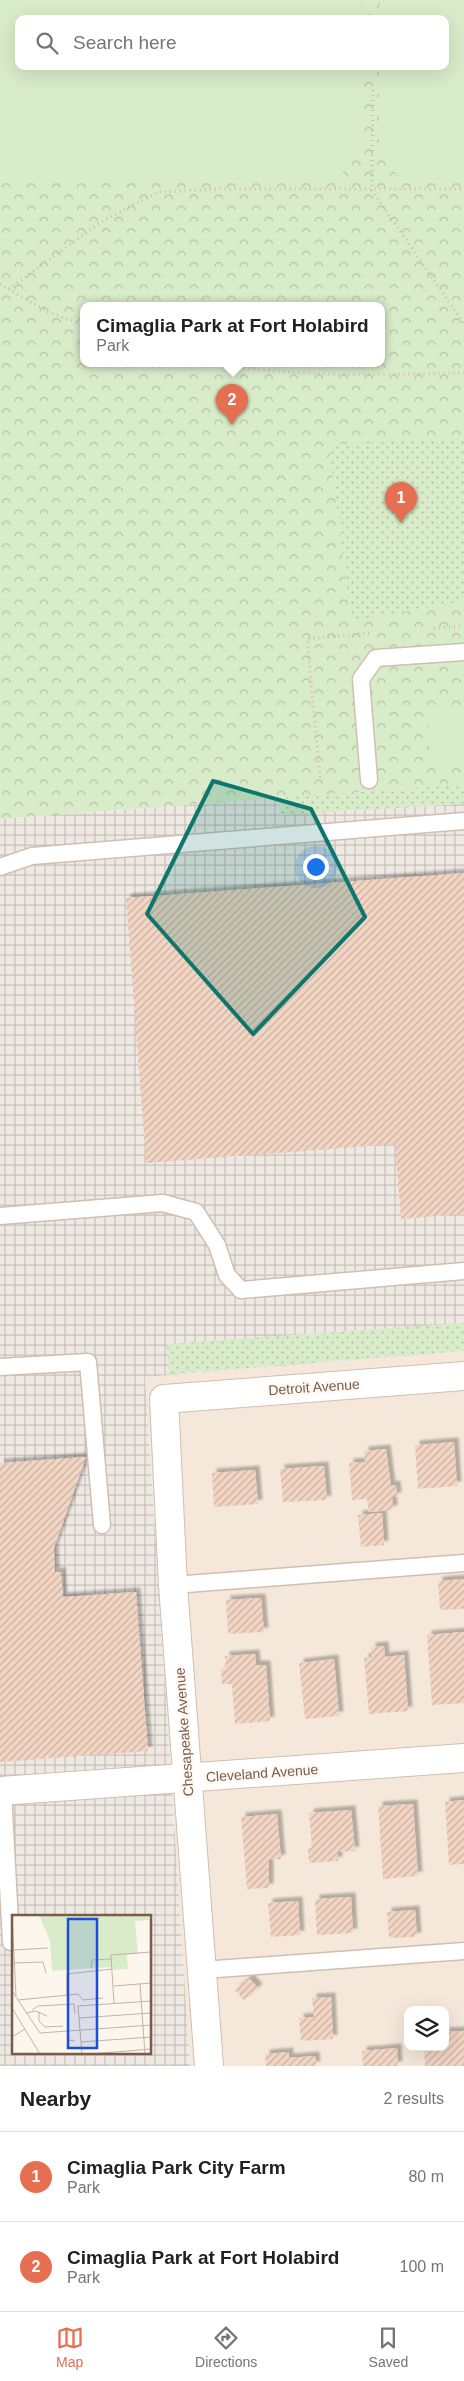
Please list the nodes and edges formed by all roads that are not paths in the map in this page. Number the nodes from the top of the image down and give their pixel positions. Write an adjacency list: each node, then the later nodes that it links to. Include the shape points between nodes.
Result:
1 (464, 652): 2 (lane, via 376,658 361,679)
2 (368, 780)
3 (464, 821): 4 (lane, via 32,856)
4 (0, 867)
5 (0, 1216): 6 (lane, via 162,1203 196,1212 216,1245 227,1275 241,1290)
6 (464, 1271)
7 (0, 1367): 10 (lane, via 88,1362)
8 (464, 1376): 9 (street, Detroit Avenue)
9 (164, 1398): 12 (street, Chesapeake Avenue)
10 (102, 1525)
11 (464, 1563): 12 (lane)
12 (173, 1585): 14 (street, Chesapeake Avenue)
13 (464, 1758): 14 (street, Cleveland Avenue)
14 (188, 1779): 15 (street, Cleveland Avenue); 18 (street, Chesapeake Avenue)
15 (1, 1791): 16 (lane)
16 (12, 1942)
17 (464, 1951): 18 (lane)
18 (203, 1970): 19 (street, Chesapeake Avenue)
19 (209, 2066)

